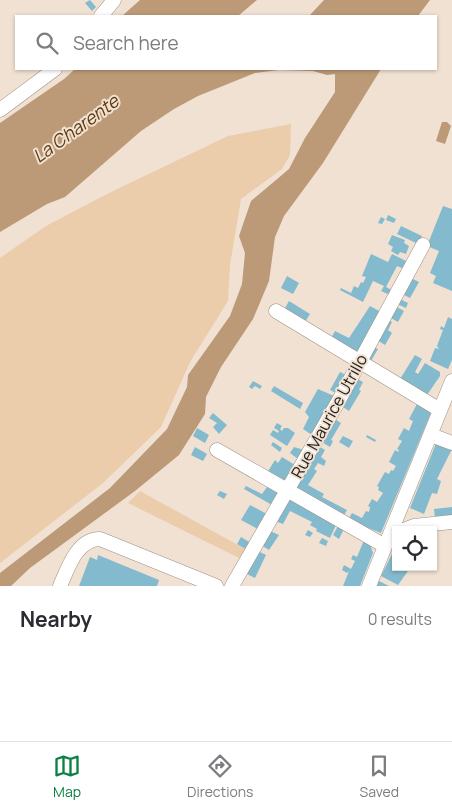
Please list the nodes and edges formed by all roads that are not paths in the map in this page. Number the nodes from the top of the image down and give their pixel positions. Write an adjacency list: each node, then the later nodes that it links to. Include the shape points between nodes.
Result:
1 (114, 0): 2 (street)
2 (102, 15)
3 (54, 70): 4 (street)
4 (0, 110)
5 (423, 245): 7 (street, Rue Maurice Utrillo)
6 (276, 311): 7 (street)
7 (359, 362): 9 (street); 13 (street, Rue Maurice Utrillo)
8 (452, 380): 9 (street)
9 (440, 410): 10 (street)
10 (431, 435): 11 (street); 15 (street)
11 (452, 443)
12 (217, 450): 13 (street)
13 (287, 491): 17 (street); 20 (street, Rue Maurice Utrillo)
14 (452, 522): 15 (street)
15 (404, 525): 17 (street)
16 (392, 540): 17 (street)
17 (385, 546): 21 (street)
18 (60, 586): 19 (street, via 71,561 94,539)
19 (216, 586)
20 (232, 586)
21 (369, 586)

